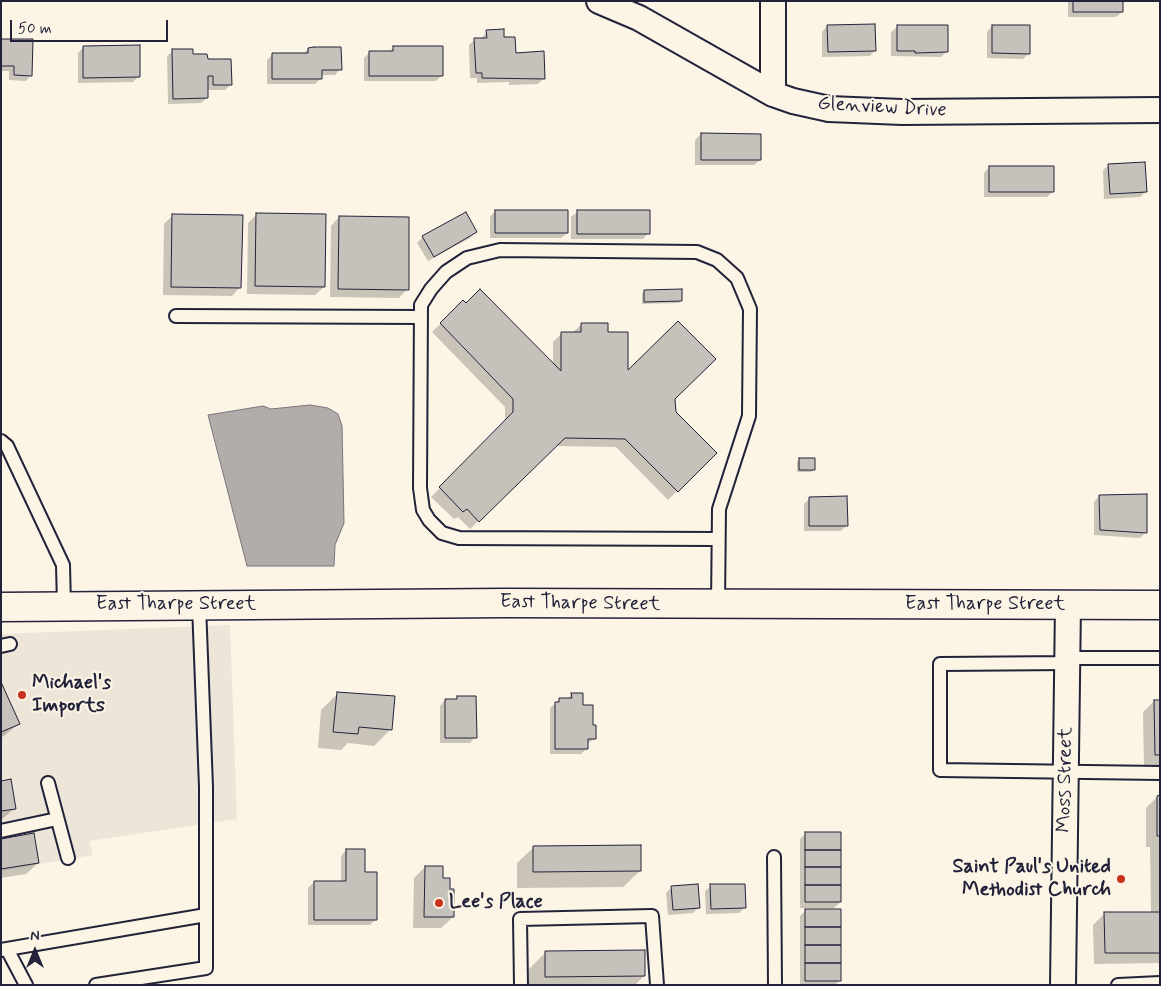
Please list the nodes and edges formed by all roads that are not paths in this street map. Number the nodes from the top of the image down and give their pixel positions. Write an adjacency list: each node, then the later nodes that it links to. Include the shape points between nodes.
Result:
1 (599, 1): 3 (street, Glenview Drive, via 639,18)
2 (773, 1): 3 (street)
3 (773, 94): 4 (street, Glenview Drive, via 829,109 902,112)
4 (1160, 110)
5 (176, 316): 6 (lane)
6 (421, 318): 8 (lane, via 420,488 423,510 442,533 459,538); 8 (lane, via 421,305 446,272 467,258 500,250 697,252 717,260 737,278 750,309 749,416 719,509)
7 (1, 442): 10 (lane, via 7,446 63,565)
8 (717, 539): 12 (lane)
9 (1068, 604): 12 (main road, East Tharpe Street); 13 (main road, East Tharpe Street); 16 (street, Moss Street)
10 (64, 605): 11 (main road, East Tharpe Street); 14 (main road, East Tharpe Street)
11 (199, 605): 12 (main road, East Tharpe Street); 24 (lane, via 206,787)
12 (718, 605)
13 (1160, 605)
14 (1, 607)
15 (1160, 658): 16 (lane)
16 (1068, 661): 17 (street, Moss Street); 17 (lane, via 940,664 940,770)
17 (1066, 772): 18 (lane); 33 (street, Moss Street)
18 (1160, 773)
19 (48, 783): 20 (lane)
20 (57, 818): 21 (lane); 23 (lane)
21 (1, 831)
22 (774, 857): 32 (lane)
23 (68, 858)
24 (206, 915): 25 (lane); 26 (lane, via 206,968)
25 (4, 949): 28 (lane)
26 (167, 979): 29 (lane)
27 (1160, 983): 34 (lane)
28 (26, 985)
29 (96, 985)
30 (521, 985): 31 (lane, via 520,920 652,916)
31 (658, 985)
32 (775, 985)
33 (1063, 985)
34 (1118, 985)

